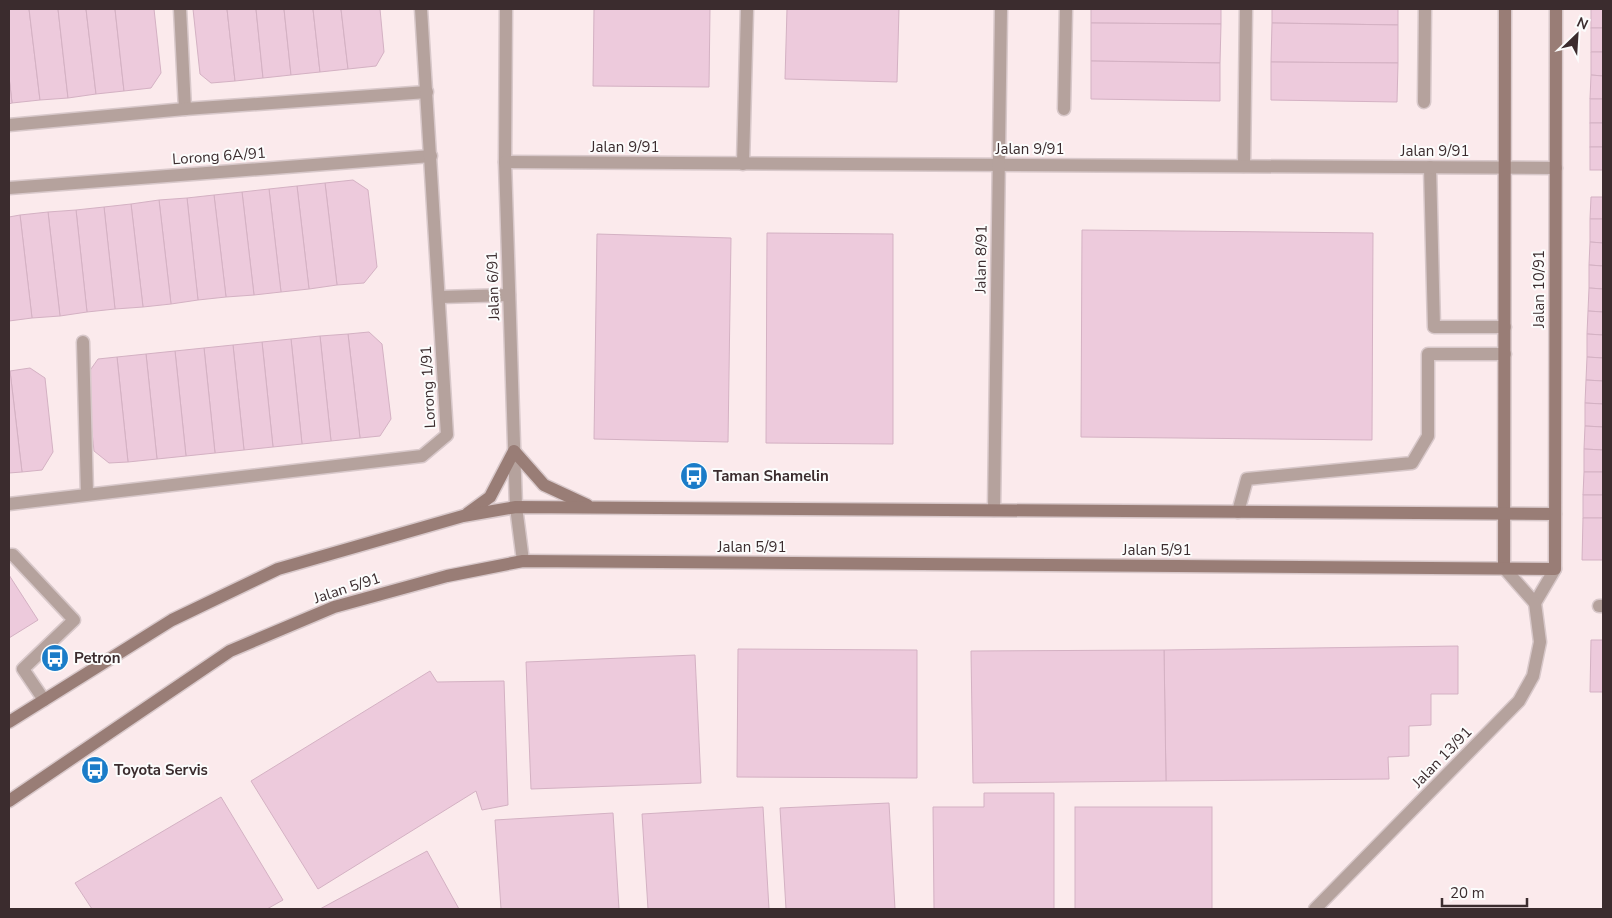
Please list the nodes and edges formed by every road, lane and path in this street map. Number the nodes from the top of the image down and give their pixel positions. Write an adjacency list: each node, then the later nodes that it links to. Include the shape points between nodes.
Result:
1 (180, 9): 13 (street)
2 (421, 9): 11 (street, Lorong 1/91)
3 (506, 9): 17 (street, Jalan 6/91)
4 (747, 9): 18 (street)
5 (1001, 9): 19 (street, Jalan 8/91)
6 (1066, 9): 14 (street)
7 (1246, 9): 20 (street)
8 (1425, 9): 12 (street)
9 (1505, 9): 22 (street)
10 (1556, 9): 23 (street, Jalan 10/91)
11 (427, 92): 13 (street); 16 (street, Lorong 1/91)
12 (1424, 102)
13 (185, 109): 15 (street)
14 (1064, 109)
15 (9, 125)
16 (431, 156): 24 (street, Lorong 6A/91); 26 (street, Lorong 1/91)
17 (505, 162): 18 (street, Jalan 9/91); 25 (street, Jalan 6/91)
18 (743, 164): 19 (street, Jalan 9/91)
19 (998, 165): 20 (street, Jalan 9/91); 35 (street, Jalan 8/91)
20 (1244, 166): 21 (street, Jalan 9/91)
21 (1430, 167): 22 (street, Jalan 9/91); 27 (street, via 1434,327)
22 (1504, 168): 23 (street, Jalan 9/91); 27 (street)
23 (1556, 168): 38 (street, Jalan 10/91)
24 (9, 188)
25 (509, 295): 26 (street); 30 (street, Jalan 6/91)
26 (440, 297): 31 (street, Lorong 1/91, via 447,435 422,456)
27 (1505, 327): 29 (street)
28 (83, 342): 31 (street)
29 (1505, 354): 36 (street, via 1428,354 1428,436 1412,463 1247,479); 37 (street)
30 (514, 451): 33 (street, Jalan 6/91); 34 (street, via 544,486); 39 (street, via 490,497)
31 (87, 494): 32 (street, Lorong 1/91)
32 (9, 504)
33 (516, 507): 34 (street); 39 (street); 41 (street, Jalan 6/91)
34 (592, 507): 35 (street)
35 (994, 510): 36 (street)
36 (1238, 512): 37 (street)
37 (1505, 514): 38 (street); 42 (street)
38 (1555, 514): 43 (street, Jalan 10/91)
39 (463, 516): 45 (street, via 278,569 172,620)
40 (9, 555): 45 (street, via 13,555 74,620 23,669)
41 (523, 561): 42 (street, Jalan 5/91); 47 (street, Jalan 5/91, via 447,576 334,607 230,651)
42 (1504, 568): 43 (street, Jalan 5/91); 44 (street)
43 (1555, 569): 44 (street)
44 (1535, 603): 48 (street, Jalan 13/91, via 1540,642 1533,676 1519,701)
45 (44, 700): 46 (street)
46 (9, 722)
47 (9, 801)
48 (1315, 909)

